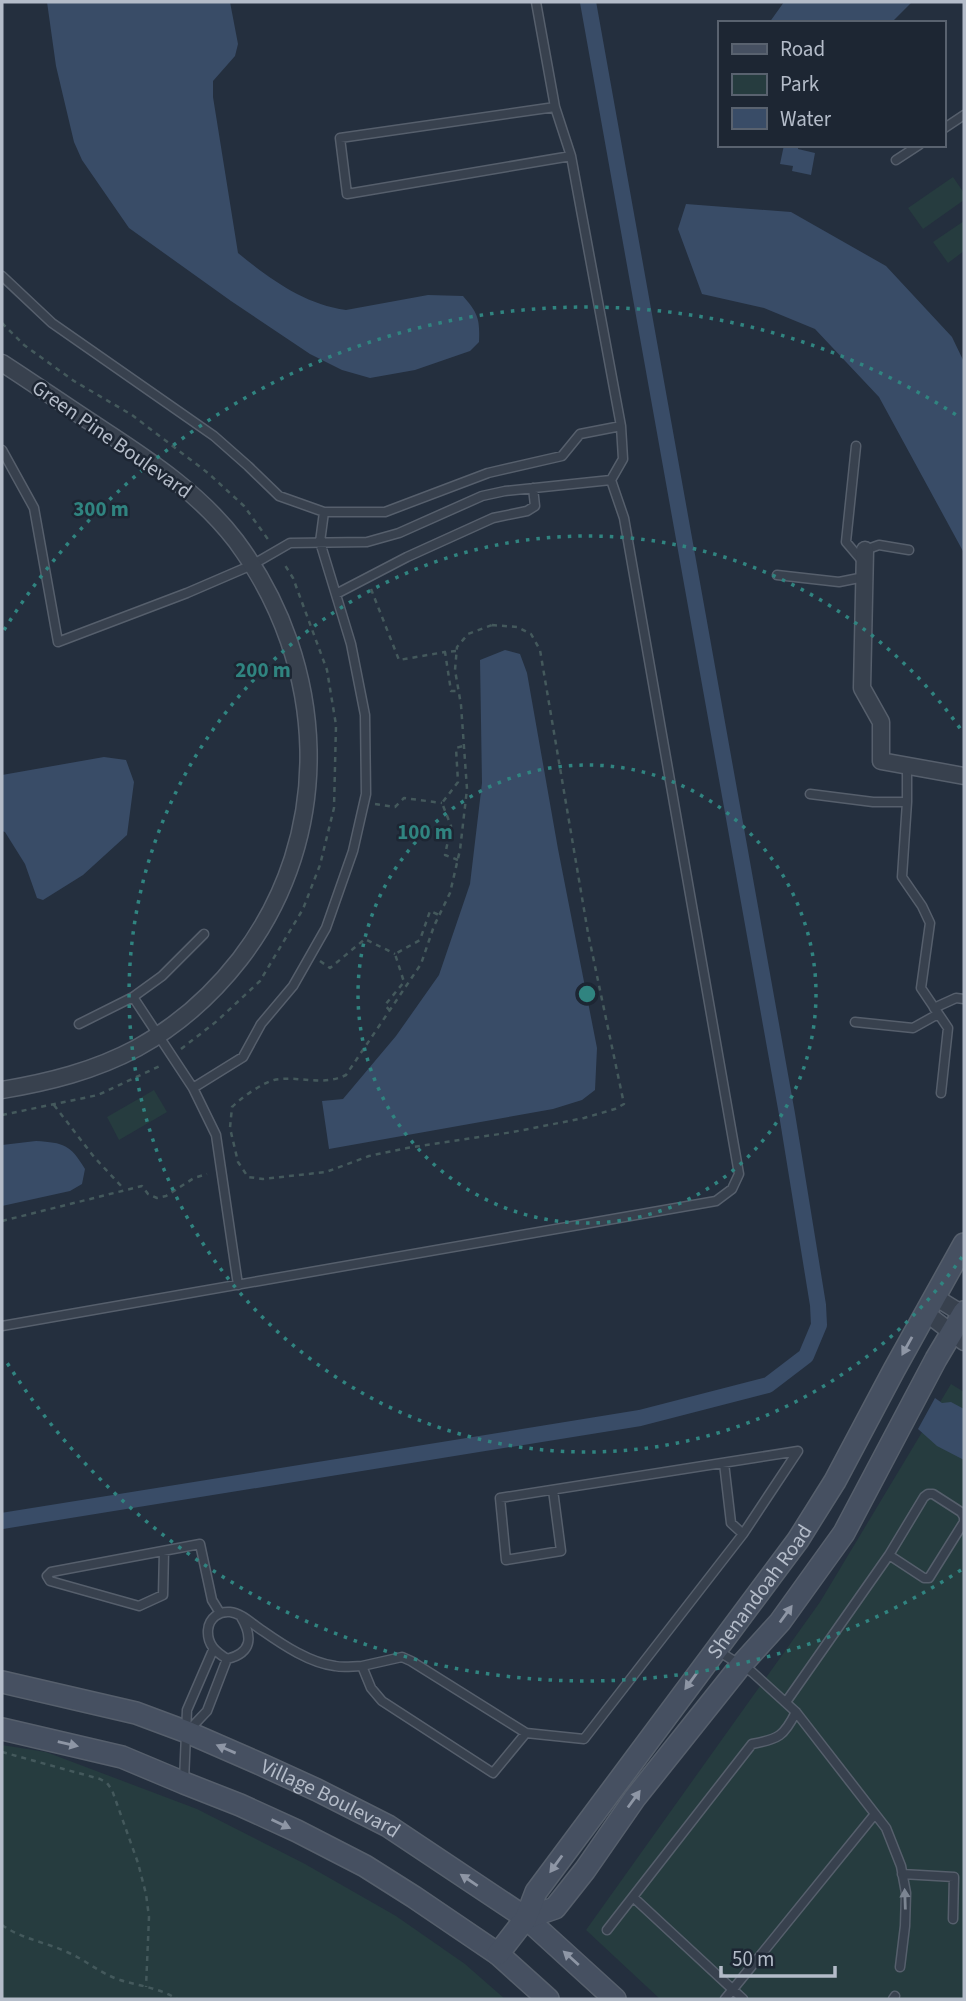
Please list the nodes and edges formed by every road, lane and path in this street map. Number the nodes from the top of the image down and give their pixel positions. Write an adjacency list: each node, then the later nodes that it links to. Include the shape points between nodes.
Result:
1 (536, 2): 2 (lane)
2 (555, 107): 6 (lane); 6 (lane, via 340,138 347,194)
3 (964, 115): 4 (lane)
4 (945, 128)
5 (916, 147): 7 (lane)
6 (570, 156): 11 (lane)
7 (896, 160)
8 (2, 276): 16 (lane, via 52,323 214,436 279,496)
9 (2, 323): 17 (path, via 24,345 132,415 208,473 244,506)
10 (2, 363): 21 (street, Green Pine Boulevard, via 158,466 218,520)
11 (621, 426): 14 (lane, via 623,459); 16 (lane, via 580,434 562,456 488,473 386,512)
12 (856, 446): 20 (lane, via 846,542)
13 (2, 450): 21 (lane, via 34,508 58,642)
14 (611, 480): 15 (lane); 57 (lane, via 624,518 739,1174 732,1189 716,1202)
15 (533, 488): 18 (lane, via 482,496 399,533 367,542); 23 (lane, via 535,506 527,511 493,518)
16 (324, 512): 18 (lane)
17 (270, 542)
18 (320, 542): 21 (lane, via 290,543); 24 (lane)
19 (909, 550): 20 (lane, via 879,545)
20 (864, 564): 22 (lane, via 839,582); 29 (street, via 862,688 881,722 881,761)
21 (252, 565): 46 (street, Green Pine Boulevard, via 286,631 306,709 308,787 302,825 292,863 252,943 201,1002)
22 (777, 575)
23 (367, 578): 24 (lane); 26 (path, via 399,660)
24 (335, 594): 33 (lane, via 365,715)
25 (457, 651): 26 (path); 27 (path); 42 (path, via 468,634 492,625 517,627 531,634 540,650 588,933 624,1104 560,1123 369,1156 326,1172 248,1177 235,1151 232,1107 273,1080 333,1081 346,1075)
26 (445, 652): 27 (path, via 451,691)
27 (459, 691): 28 (path)
28 (463, 746): 34 (path, via 456,748 457,782); 35 (path, via 467,789)
29 (907, 766): 30 (street); 32 (lane)
30 (964, 776)
31 (810, 794): 32 (lane)
32 (906, 802): 43 (lane, via 902,877 930,923 921,988)
33 (364, 803): 34 (path, via 395,807 404,798); 39 (lane, via 353,851 326,928)
34 (442, 803): 35 (path, via 451,827 444,855)
35 (457, 860): 36 (path, via 450,893)
36 (439, 915): 38 (path, via 430,911 420,940); 42 (path, via 421,964)
37 (204, 934): 40 (lane, via 162,976)
38 (395, 954): 39 (path, via 365,939 330,968); 42 (path, via 404,982 385,1004)
39 (311, 955): 48 (lane, via 243,1057)
40 (133, 997): 45 (lane); 46 (lane)
41 (964, 999): 43 (lane, via 956,998)
42 (390, 1011)
43 (936, 1011): 44 (lane, via 913,1028); 50 (lane, via 948,1028)
44 (855, 1022)
45 (79, 1024)
46 (158, 1035): 48 (lane); 49 (street, Green Pine Boulevard, via 91,1069)
47 (162, 1065): 51 (path, via 97,1096)
48 (193, 1088): 57 (lane, via 216,1135)
49 (2, 1090)
50 (941, 1093)
51 (54, 1105): 52 (path); 54 (path)
52 (2, 1115)
53 (207, 1174): 54 (path, via 157,1198 142,1186)
54 (124, 1189): 55 (path)
55 (2, 1221)
56 (964, 1244): 58 (street, Shenandoah Road)
57 (238, 1285): 60 (lane)
58 (930, 1305): 59 (street); 61 (street); 70 (street, Shenandoah Road, one-way to 70, via 828,1492 798,1540)
59 (964, 1314): 61 (street, Shenandoah Road)
60 (2, 1326)
61 (957, 1337): 73 (street, Shenandoah Road, one-way to 61, via 780,1622 844,1533)
62 (724, 1463): 63 (lane); 65 (lane, via 731,1522); 65 (lane, via 798,1451)
63 (553, 1489): 63 (lane, via 500,1498 506,1560 561,1551)
64 (964, 1518): 67 (lane, via 929,1578); 67 (lane, via 928,1494)
65 (743, 1534): 80 (lane, via 584,1739)
66 (164, 1551): 66 (lane, via 51,1572 47,1576 50,1581 139,1606 163,1595); 68 (lane, via 200,1544 212,1600)
67 (889, 1555): 76 (lane)
68 (220, 1613): 69 (lane); 71 (lane, via 208,1628)
69 (238, 1614): 72 (lane, via 248,1629 249,1643 242,1653); 74 (lane, via 308,1658 337,1667)
70 (715, 1649): 73 (lane); 86 (street, Shenandoah Road, one-way to 86, via 536,1892)
71 (213, 1650): 72 (lane); 79 (lane, via 187,1710)
72 (228, 1659): 79 (lane, via 207,1711)
73 (741, 1665): 76 (lane); 86 (street, Shenandoah Road, one-way to 73, via 555,1909 635,1798)
74 (362, 1666): 80 (lane, via 402,1657); 80 (lane, via 382,1701 493,1773)
75 (2, 1682): 79 (street, Village Boulevard, via 136,1713)
76 (786, 1702): 77 (lane)
77 (796, 1712): 83 (lane); 85 (lane, via 786,1732 752,1744)
78 (2, 1729): 82 (street, Village Boulevard, one-way to 82, via 122,1757)
79 (187, 1732): 82 (lane); 86 (street, Village Boulevard, one-way to 79, via 388,1826)
80 (526, 1733)
81 (2, 1752): 92 (path, via 100,1779 112,1790 146,1894)
82 (184, 1783): 90 (street, Village Boulevard, one-way to 90, via 365,1866)
83 (875, 1814): 84 (lane, via 887,1828); 93 (lane)
84 (902, 1874): 87 (lane, via 954,1877); 91 (lane, one-way to 84, via 906,1893)
85 (634, 1898): 89 (lane); 93 (lane)
86 (526, 1918): 90 (street, Shenandoah Road); 96 (street, Village Boulevard, one-way to 86)
87 (953, 1919)
88 (2, 1925): 92 (path, via 65,1951 101,1973)
89 (607, 1930)
90 (498, 1954): 95 (street, Village Boulevard)
91 (900, 1967)
92 (146, 1987): 94 (path)
93 (734, 1990): 97 (lane); 98 (lane); 99 (lane)
94 (177, 1999)
95 (548, 1999)
96 (615, 1999)
97 (725, 1999)
98 (731, 1999)
99 (743, 1999)

